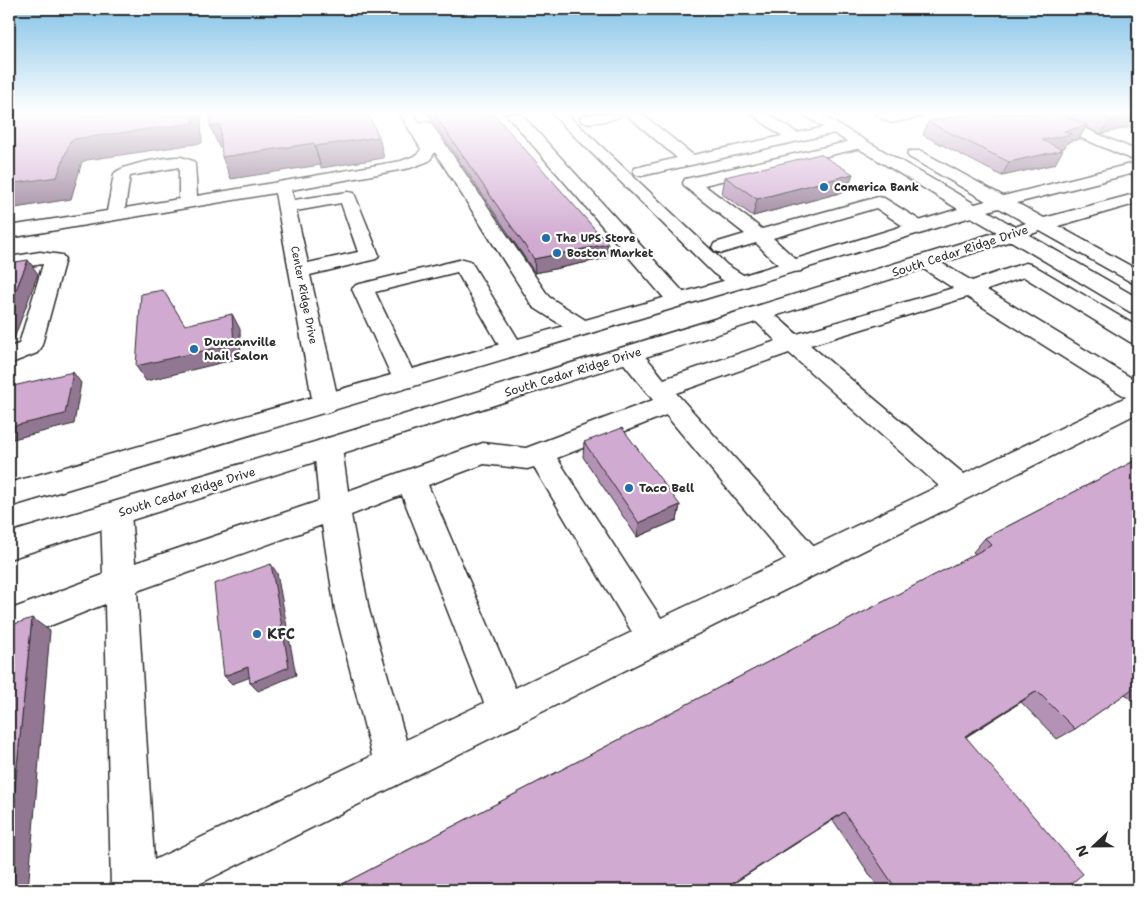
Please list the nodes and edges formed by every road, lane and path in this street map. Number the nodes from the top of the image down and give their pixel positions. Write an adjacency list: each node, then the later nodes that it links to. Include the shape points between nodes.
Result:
1 (424, 156): 14 (main road, via 404,165)
2 (446, 156): 37 (main road, via 541,302)
3 (550, 156): 12 (main road)
4 (604, 156): 10 (main road); 12 (main road); 32 (main road, via 720,269)
5 (684, 156): 11 (main road)
6 (713, 156): 11 (main road)
7 (807, 156): 25 (main road, via 691,182)
8 (881, 156): 19 (main road)
9 (918, 156): 16 (main road)
10 (631, 161): 11 (main road); 26 (main road)
11 (690, 161)
12 (557, 164): 34 (main road)
13 (1138, 167): 16 (main road)
14 (282, 186): 17 (main road); 18 (main road, Center Ridge Drive)
15 (1138, 198): 21 (main road, South Cedar Ridge Drive)
16 (1000, 202): 19 (main road); 21 (main road)
17 (188, 203): 20 (main road); 20 (main road, via 187,164 180,162 130,170 122,174)
18 (286, 207): 30 (main road, Center Ridge Drive); 30 (main road, via 348,196 369,255)
19 (975, 211): 22 (main road); 24 (main road)
20 (116, 216): 23 (main road)
21 (1042, 225): 24 (main road, South Cedar Ridge Drive); 31 (main road)
22 (919, 228): 25 (main road, via 878,202); 29 (main road)
23 (9, 232)
24 (1014, 234): 27 (main road, South Cedar Ridge Drive); 35 (main road)
25 (759, 236): 26 (main road); 29 (main road)
26 (722, 248): 32 (main road, via 741,266)
27 (926, 262): 33 (main road); 36 (main road, South Cedar Ridge Drive)
28 (9, 263): 42 (main road, via 55,259 29,348)
29 (794, 267): 32 (main road)
30 (299, 270): 47 (main road, Center Ridge Drive)
31 (1138, 278)
32 (742, 282): 34 (main road); 36 (main road)
33 (970, 289): 38 (main road, via 1026,269); 39 (main road); 44 (main road)
34 (678, 300): 37 (main road)
35 (1138, 307)
36 (759, 314): 39 (main road); 41 (main road, South Cedar Ridge Drive)
37 (582, 328): 40 (main road)
38 (1138, 337)
39 (793, 343): 45 (main road); 51 (main road)
40 (512, 349): 43 (main road); 43 (main road, via 463,265 364,289)
41 (628, 355): 45 (main road); 48 (main road, South Cedar Ridge Drive)
42 (10, 357)
43 (405, 380): 47 (main road)
44 (1138, 393)
45 (664, 396): 49 (main road); 56 (main road)
46 (1138, 402): 51 (main road)
47 (326, 404): 48 (main road, Center Ridge Drive); 52 (main road)
48 (328, 448): 53 (main road, Center Ridge Drive); 54 (main road, South Cedar Ridge Drive)
49 (540, 454): 50 (main road, via 527,459 482,453); 59 (main road)
50 (412, 480): 53 (main road); 60 (main road)
51 (962, 489): 56 (main road)
52 (9, 495)
53 (335, 508): 57 (main road); 61 (main road, Center Ridge Drive, via 352,610)
54 (116, 514): 55 (main road, South Cedar Ridge Drive); 57 (main road)
55 (9, 546)
56 (809, 563): 59 (main road)
57 (120, 583): 58 (main road); 62 (main road)
58 (9, 626)
59 (655, 639): 60 (main road)
60 (506, 712): 61 (main road)
61 (394, 766): 63 (main road)
62 (132, 890)
63 (140, 890)

